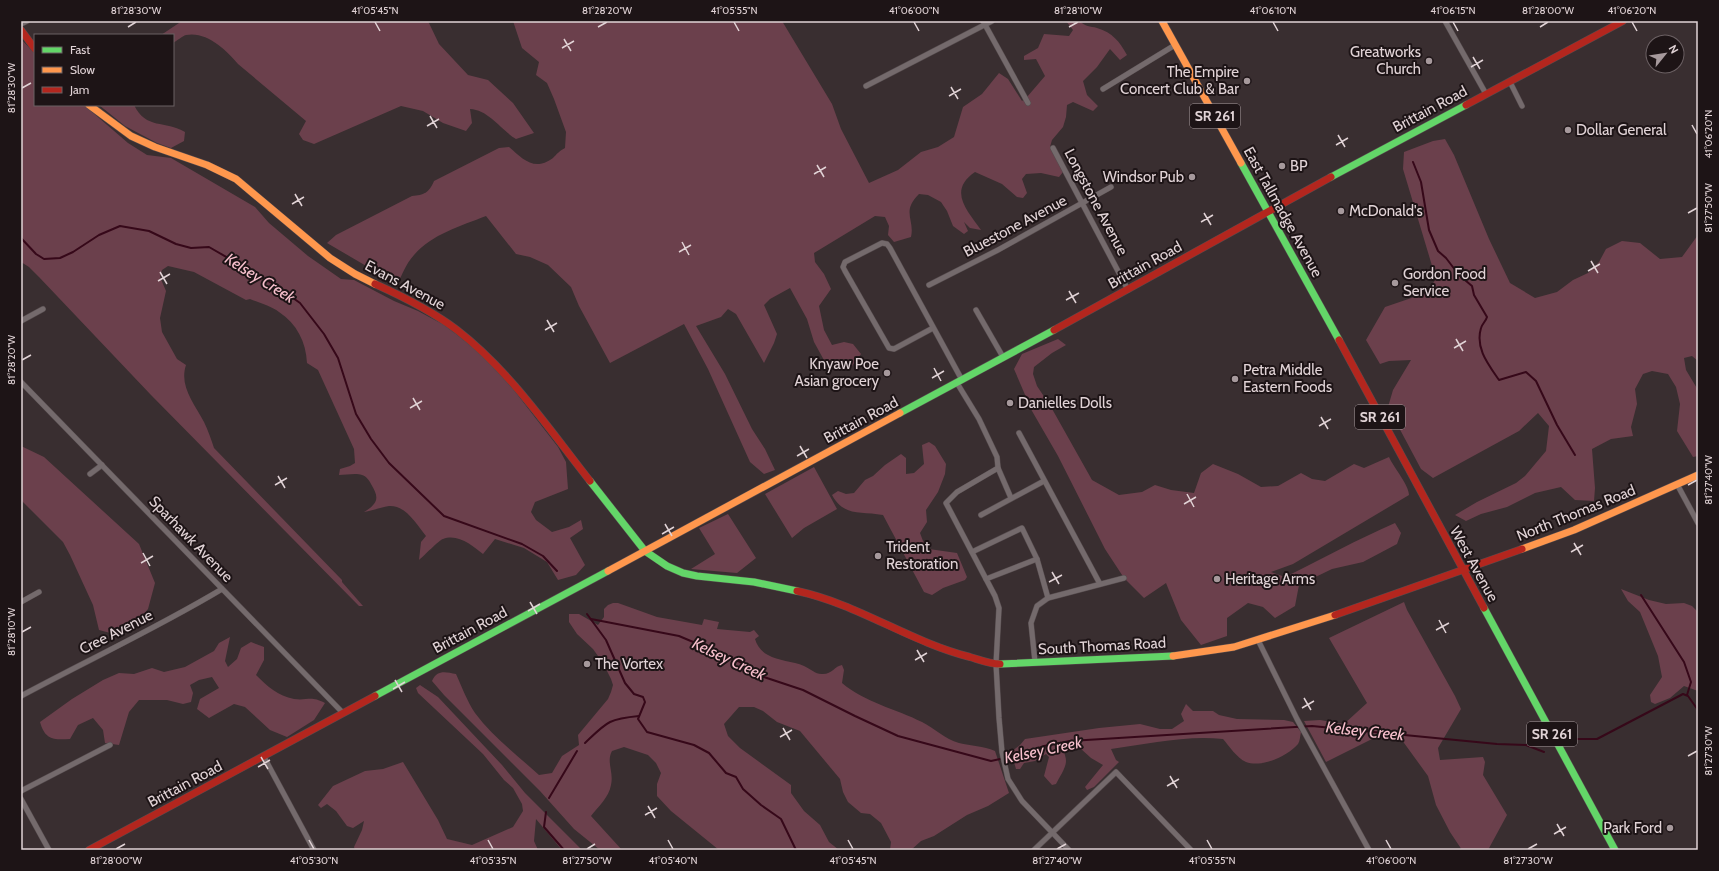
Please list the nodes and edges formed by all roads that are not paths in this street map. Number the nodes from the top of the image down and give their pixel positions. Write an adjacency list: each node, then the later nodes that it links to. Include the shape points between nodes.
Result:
1 (27, 21): 7 (street)
2 (992, 21): 6 (street)
3 (1162, 21): 9 (main road, East Tallmadge Avenue / SR 261)
4 (1445, 21): 14 (street)
5 (1623, 21): 11 (main road, Brittain Road)
6 (985, 23): 12 (street); 15 (street)
7 (21, 24)
8 (21, 30): 10 (main road)
9 (1175, 45): 13 (street); 21 (main road, East Tallmadge Avenue / SR 261)
10 (34, 48)
11 (1510, 82): 14 (main road, Brittain Road); 17 (street)
12 (866, 86)
13 (1103, 89)
14 (1486, 94): 21 (main road, Brittain Road)
15 (1028, 103)
16 (90, 106): 42 (main road, Evans Avenue, via 131,136 236,179 335,261 366,280 410,300 457,330 487,356 512,383)
17 (1522, 106)
18 (1054, 148): 20 (street, Longstone Avenue)
19 (1111, 187): 20 (street, Bluestone Avenue)
20 (1082, 203): 22 (street, Bluestone Avenue); 24 (street, Longstone Avenue)
21 (1267, 211): 23 (main road, East Tallmadge Avenue / SR 261); 24 (main road, Brittain Road)
22 (929, 285)
23 (1311, 289): 45 (main road, West Avenue / SR 261)
24 (1128, 290): 29 (main road, Brittain Road)
25 (43, 309): 27 (street)
26 (976, 310): 29 (street)
27 (21, 322)
28 (933, 328): 28 (street, via 887,244 882,242 845,262 843,267 888,348 894,349); 31 (street)
29 (1003, 357): 31 (main road, Brittain Road)
30 (21, 382): 33 (street, Sparhawk Avenue)
31 (959, 382): 34 (street, via 997,457); 42 (main road, Brittain Road)
32 (1019, 433): 37 (street)
33 (102, 465): 35 (street); 50 (street, Sparhawk Avenue)
34 (998, 468): 39 (street); 43 (street, via 957,492 946,503)
35 (90, 474)
36 (1698, 475): 38 (main road, North Thomas Road)
37 (1044, 481): 39 (street); 49 (street)
38 (1678, 486): 41 (street); 45 (main road, North Thomas Road, via 1574,530)
39 (1011, 498): 40 (street)
40 (981, 515)
41 (1698, 523)
42 (645, 551): 48 (main road, Evans Avenue, via 667,566 683,572); 58 (main road, Brittain Road)
43 (972, 552): 44 (street, via 1022,528); 47 (street)
44 (1037, 559): 47 (street); 52 (street)
45 (1463, 572): 54 (main road, South Thomas Road); 71 (main road, West Avenue / SR 261)
46 (1124, 578): 49 (street)
47 (986, 579): 56 (street, via 999,608)
48 (745, 581): 56 (main road, South Thomas Road, via 788,588 831,602 870,616 934,646)
49 (1100, 584): 52 (street)
50 (222, 589): 57 (street, Cree Avenue); 58 (street, Sparhawk Avenue)
51 (39, 592): 53 (street)
52 (1048, 598): 55 (street, via 1037,606 1031,623)
53 (21, 602)
54 (1258, 640): 55 (main road, South Thomas Road, via 1227,648 1179,655); 70 (street, via 1297,720)
55 (1035, 662): 56 (main road, South Thomas Road)
56 (996, 664): 63 (street, via 1002,752 1008,779 1016,793)
57 (21, 696)
58 (343, 713): 60 (main road, Brittain Road)
59 (110, 745): 61 (street)
60 (264, 757): 65 (main road, Brittain Road); 66 (street)
61 (21, 791)
62 (21, 799): 64 (street)
63 (1052, 832): 67 (street); 68 (street); 69 (street, via 1116,772)
64 (49, 850)
65 (89, 850)
66 (314, 850)
67 (1034, 850)
68 (1069, 850)
69 (1191, 850)
70 (1369, 850)
71 (1614, 850)

